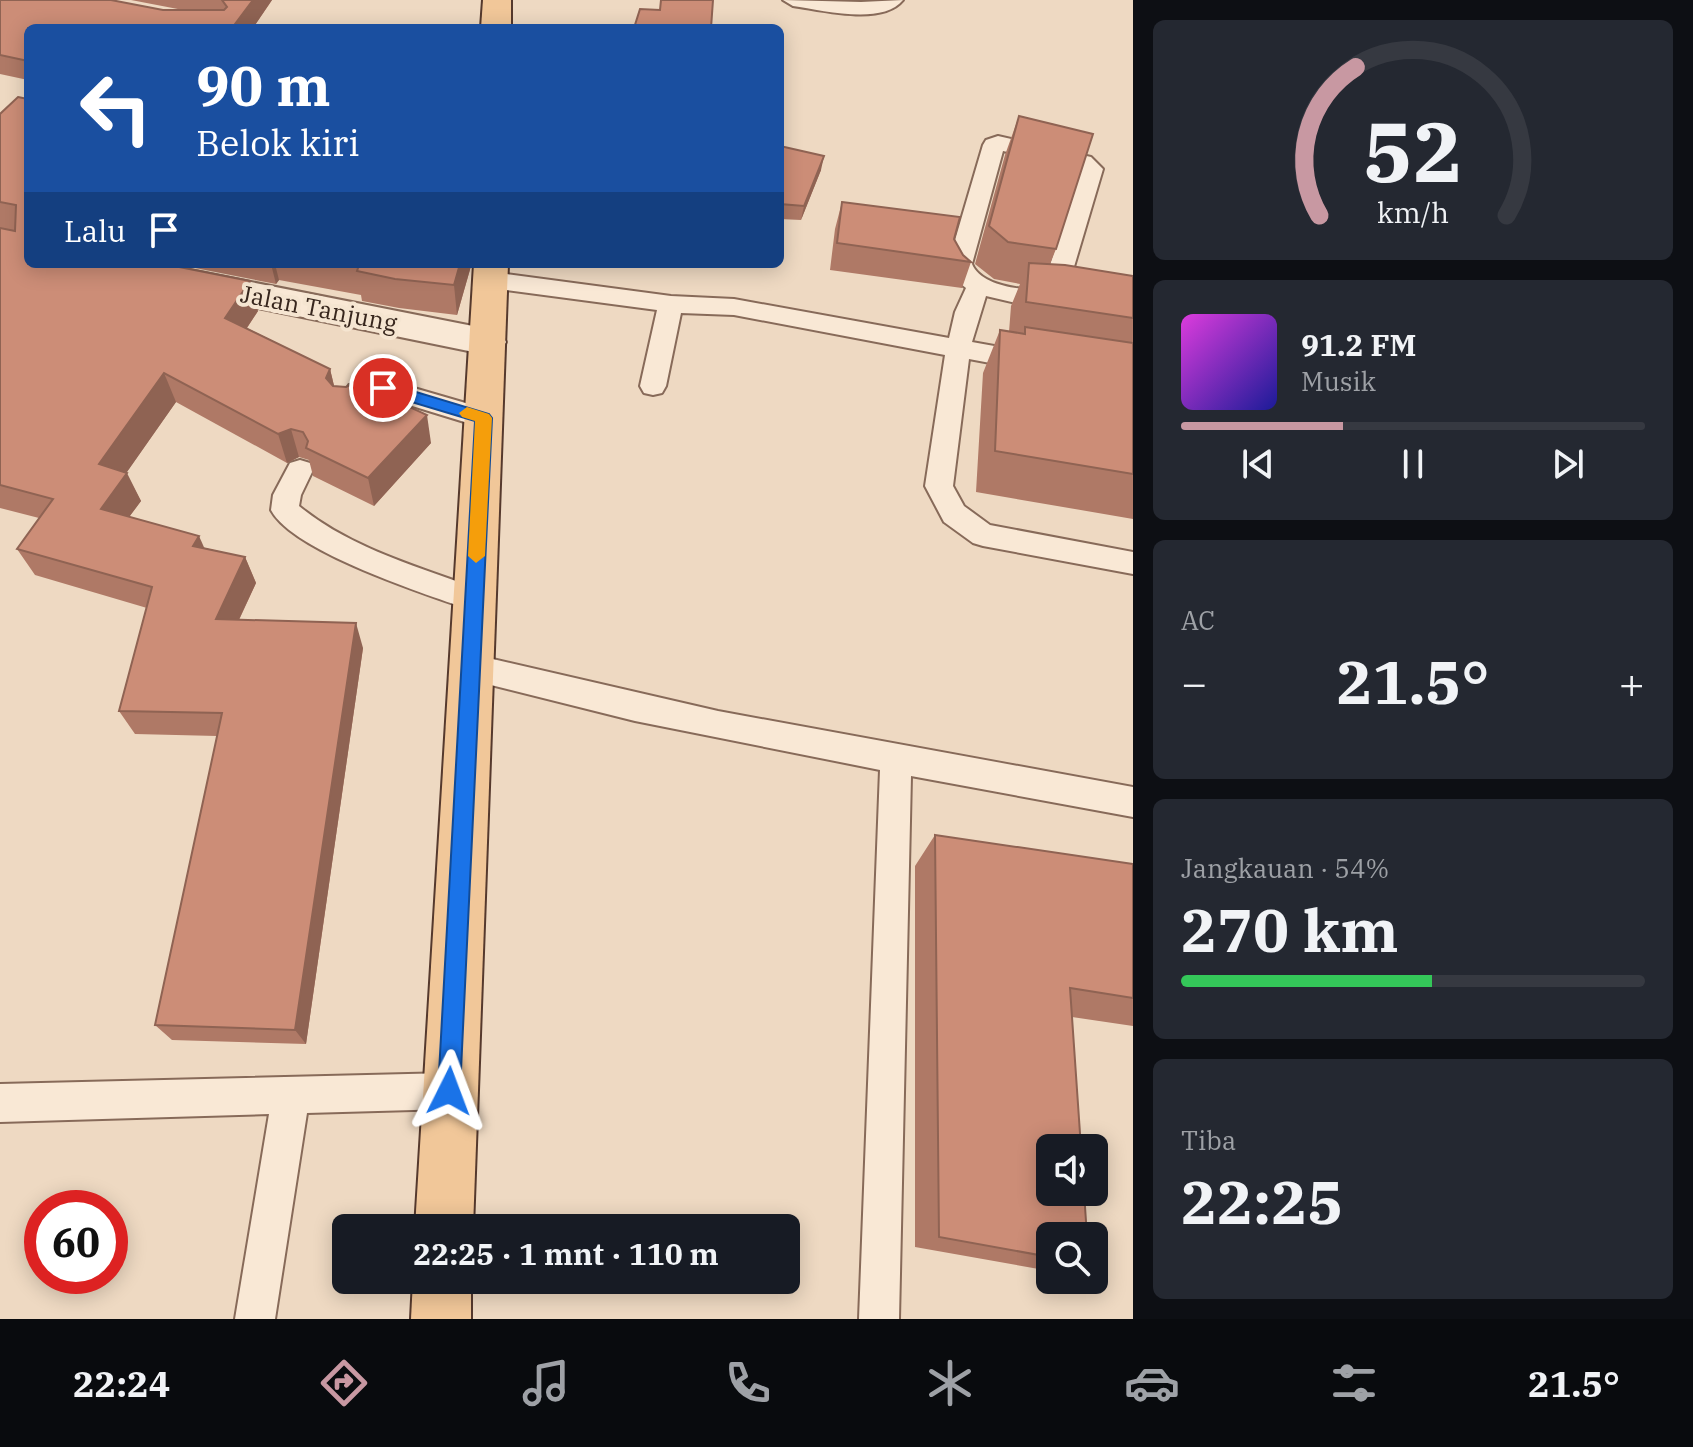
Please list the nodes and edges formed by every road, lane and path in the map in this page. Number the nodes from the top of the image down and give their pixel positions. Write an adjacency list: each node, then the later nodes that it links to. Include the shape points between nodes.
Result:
1 (497, 0): 4 (main road)
2 (793, 0): 3 (lane, via 868,8)
3 (893, 0)
4 (496, 24)
5 (122, 268): 9 (street, Jalan Tanjung)
6 (491, 272): 8 (lane); 9 (main road)
7 (979, 286): 7 (lane, via 963,273 961,253 994,145 1089,165 1092,173 1052,296 1031,299); 10 (lane)
8 (671, 304): 10 (lane, via 734,307); 12 (lane)
9 (488, 342): 14 (main road)
10 (958, 350): 11 (lane); 16 (lane, via 939,486 954,514 983,535)
11 (1046, 363)
12 (653, 386)
13 (349, 405): 14 (lane, via 358,392 383,388)
14 (484, 418): 17 (main road)
15 (300, 470): 17 (lane, via 285,510 297,522)
16 (1133, 563)
17 (474, 599): 18 (main road)
18 (471, 667): 19 (lane, via 718,726); 21 (main road)
19 (896, 758): 20 (lane); 28 (lane)
20 (1133, 802)
21 (449, 1091): 22 (lane); 24 (main road)
22 (291, 1096): 23 (lane); 26 (lane)
23 (0, 1103)
24 (445, 1214)
25 (442, 1294): 27 (main road)
26 (255, 1319)
27 (441, 1319)
28 (879, 1319)

